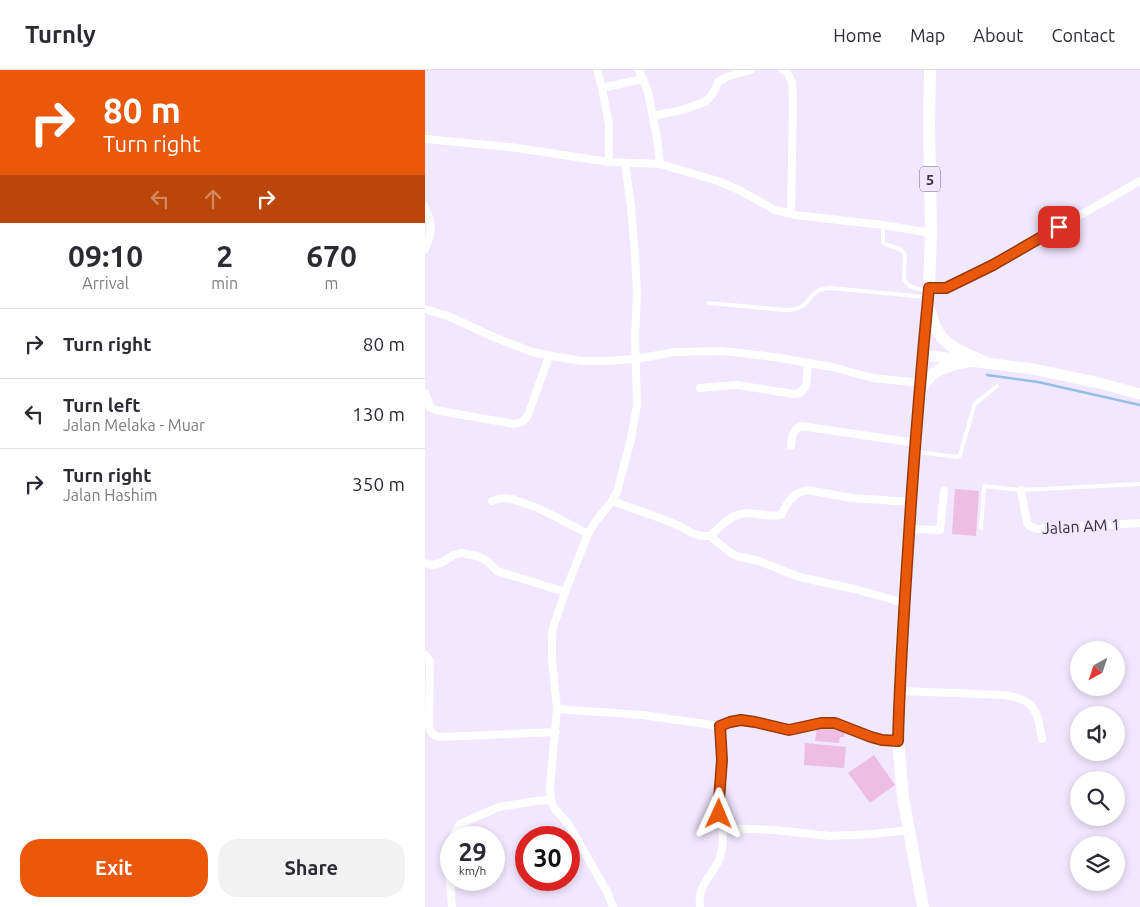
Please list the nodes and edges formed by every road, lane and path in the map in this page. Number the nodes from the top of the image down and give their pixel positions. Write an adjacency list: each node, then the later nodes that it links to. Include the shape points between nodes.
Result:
1 (597, 70): 7 (street)
2 (639, 70): 6 (street)
3 (751, 70): 8 (street, via 719,81 705,102)
4 (783, 70): 15 (street, via 792,82)
5 (930, 70): 17 (main road, 5)
6 (642, 79): 7 (street); 8 (street)
7 (602, 88): 10 (street, via 609,124)
8 (653, 116): 12 (street)
9 (425, 139): 10 (street, via 510,147)
10 (609, 162): 11 (street)
11 (625, 163): 12 (street); 26 (street, via 635,254)
12 (660, 164): 15 (street, via 718,181 775,210)
13 (1140, 181): 20 (street, via 993,265)
14 (425, 207): 18 (street, via 431,227)
15 (791, 214): 16 (street)
16 (883, 225): 17 (street); 19 (lane, via 883,242 904,252 904,280)
17 (931, 233): 20 (main road, 5)
18 (425, 248)
19 (916, 289): 20 (lane); 21 (lane)
20 (929, 294): 21 (lane); 24 (main road, 5); 29 (main road, via 937,332 957,350)
21 (915, 296): 22 (lane, via 830,288 813,293 803,306 795,309)
22 (709, 303)
23 (425, 309): 25 (street)
24 (923, 355): 27 (main road); 32 (main road, 5)
25 (549, 356): 26 (street, via 581,361); 33 (street, via 528,414 521,423 435,410)
26 (636, 358): 28 (street, via 675,352 722,351); 41 (street, via 637,405 631,439)
27 (969, 361): 29 (main road); 32 (main road, via 939,369)
28 (808, 363): 31 (street, via 806,386 800,393 737,385); 32 (street)
29 (987, 363): 34 (main road, via 1033,369)
30 (997, 386): 36 (lane, via 975,403 960,455)
31 (700, 388)
32 (920, 388): 36 (main road, 5)
33 (425, 393)
34 (1140, 394)
35 (791, 446): 36 (street, via 794,431 801,426)
36 (915, 448): 42 (main road, 5)
37 (1140, 484): 38 (lane)
38 (1021, 490): 43 (street, Jalan AM 1, via 1027,523 1038,529); 44 (lane, via 984,486)
39 (944, 491): 45 (street, via 940,530)
40 (492, 501): 46 (street, via 512,499)
41 (612, 501): 46 (street); 47 (street, via 692,533)
42 (911, 502): 45 (main road, 5); 47 (street, via 852,498 807,490 796,494 781,515 747,512 733,516)
43 (1140, 523)
44 (981, 528)
45 (909, 529): 50 (main road, 5)
46 (588, 534): 49 (street)
47 (709, 536): 50 (street, via 737,556 759,560 799,577)
48 (425, 563): 49 (street, via 441,563 461,553 472,555 488,562 497,571)
49 (565, 592): 53 (street, via 552,637)
50 (904, 603): 52 (main road, 5)
51 (425, 655): 57 (street, via 430,660 429,726)
52 (899, 691): 58 (street, via 1017,697 1035,710); 59 (main road, 5)
53 (557, 709): 54 (street, via 642,715); 55 (street)
54 (720, 726): 59 (street, via 741,720 789,730 835,723 871,737); 62 (street, via 719,814)
55 (556, 732): 57 (street); 60 (street)
56 (425, 736): 57 (street)
57 (434, 736)
58 (1042, 739)
59 (898, 741): 63 (main road, 5)
60 (551, 800): 61 (street, via 499,807); 66 (street, via 598,875)
61 (459, 826)
62 (722, 828): 63 (street, via 830,836); 67 (street, via 721,854 700,891)
63 (909, 830): 68 (main road, 5)
64 (451, 891): 65 (street)
65 (452, 907)
66 (613, 907)
67 (700, 907)
68 (923, 907)

